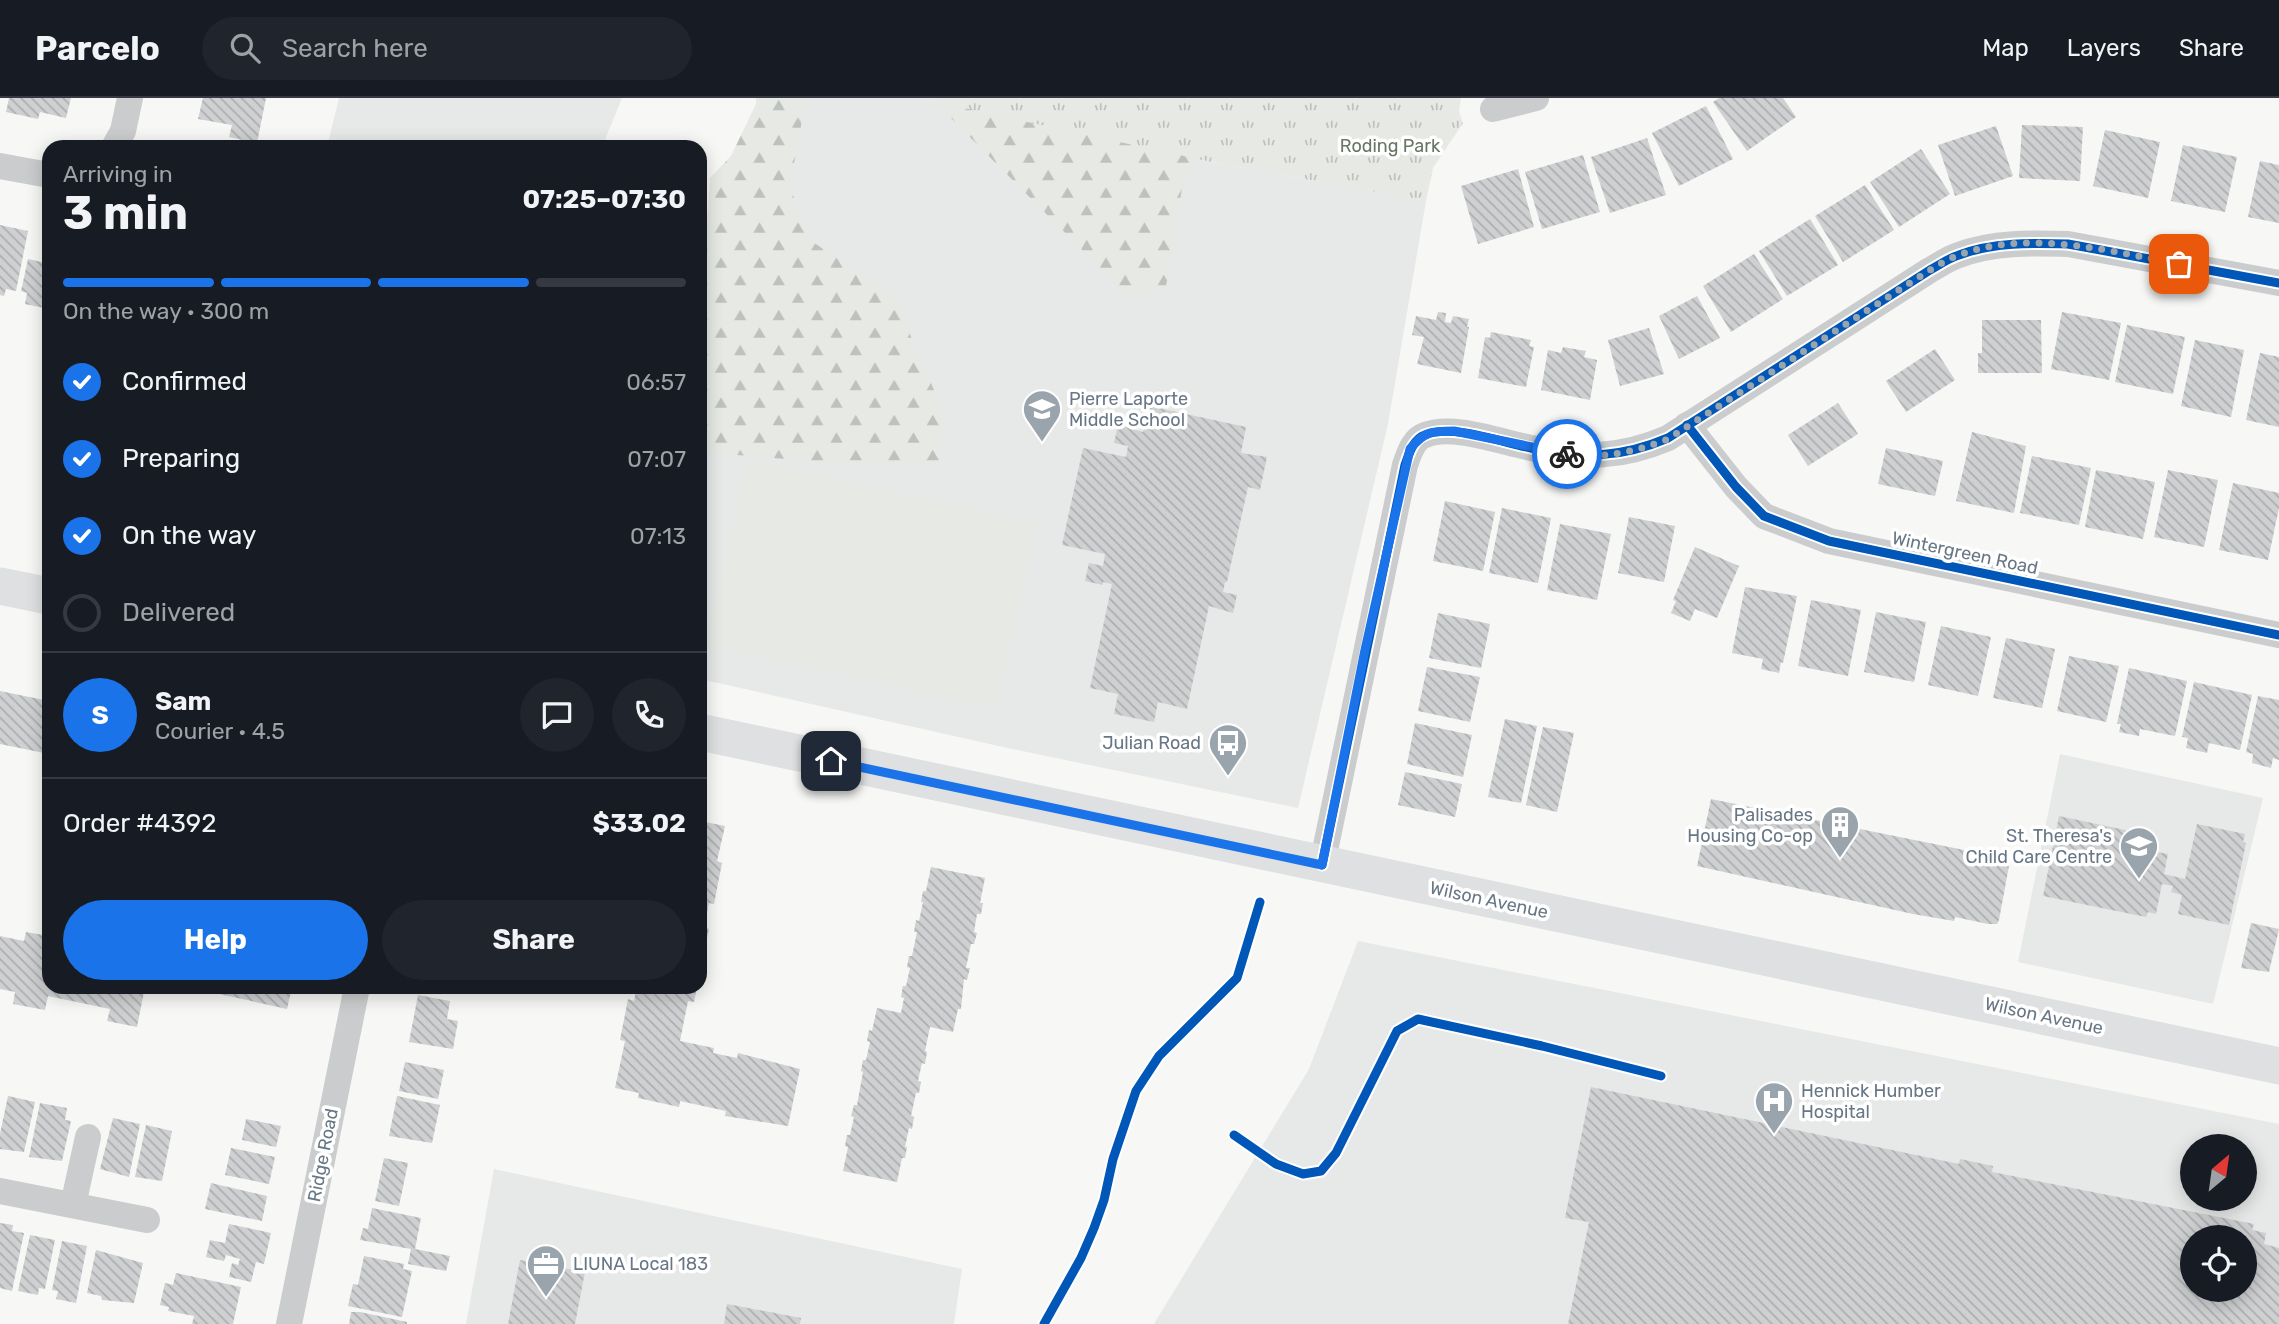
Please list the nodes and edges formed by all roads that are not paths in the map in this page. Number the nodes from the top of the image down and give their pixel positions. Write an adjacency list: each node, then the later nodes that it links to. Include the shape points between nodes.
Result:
1 (130, 98): 4 (street)
2 (1536, 98): 3 (street)
3 (1493, 110)
4 (118, 140)
5 (0, 166): 6 (street)
6 (42, 174)
7 (2279, 283): 8 (street, via 2068,244 1990,247 1958,255 1930,270)
8 (1687, 425): 11 (street, Wintergreen Road, via 1764,516 1829,541); 13 (street, via 1643,449 1600,456 1536,449 1454,431 1422,435 1410,449)
9 (0, 586): 10 (main road)
10 (42, 595)
11 (2279, 635)
12 (707, 733): 13 (main road, Wilson Avenue)
13 (1322, 865): 15 (main road, Wilson Avenue)
14 (356, 994): 20 (street, Ridge Road)
15 (2279, 1066)
16 (88, 1137): 18 (street)
17 (0, 1191): 18 (street)
18 (73, 1205): 19 (street)
19 (147, 1220)
20 (289, 1324)

